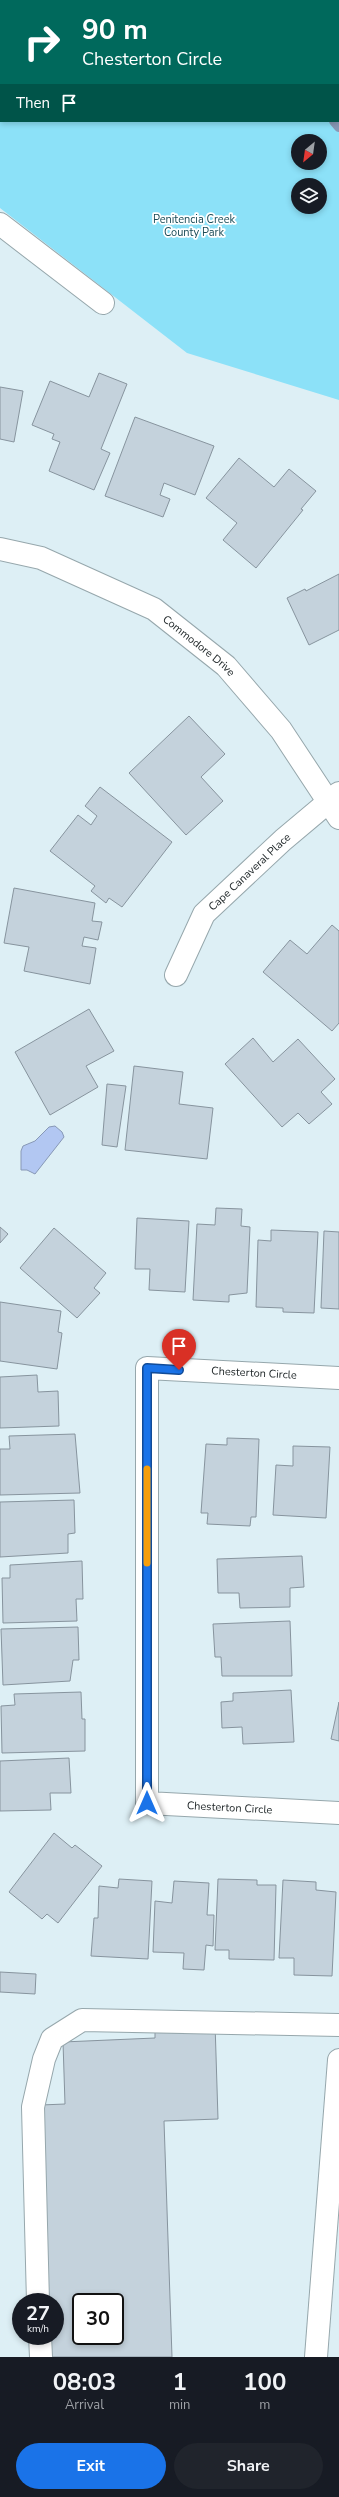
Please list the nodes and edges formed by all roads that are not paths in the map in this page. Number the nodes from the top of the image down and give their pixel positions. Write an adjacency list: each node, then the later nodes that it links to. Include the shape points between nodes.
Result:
1 (0, 224): 2 (street)
2 (103, 303)
3 (0, 549): 4 (street, Commodore Drive, via 41,558 154,609 226,666 281,730)
4 (335, 804): 5 (street, Cape Canaveral Place, via 204,914)
5 (176, 975)
6 (339, 1378): 7 (street, Chesterton Circle, via 147,1368 147,1803)
7 (339, 1813)
8 (339, 2025): 10 (street, via 82,2020 52,2039 44,2059 33,2107)
9 (339, 2060): 13 (street)
10 (38, 2293)
11 (40, 2345): 12 (street)
12 (41, 2357)
13 (316, 2357)

